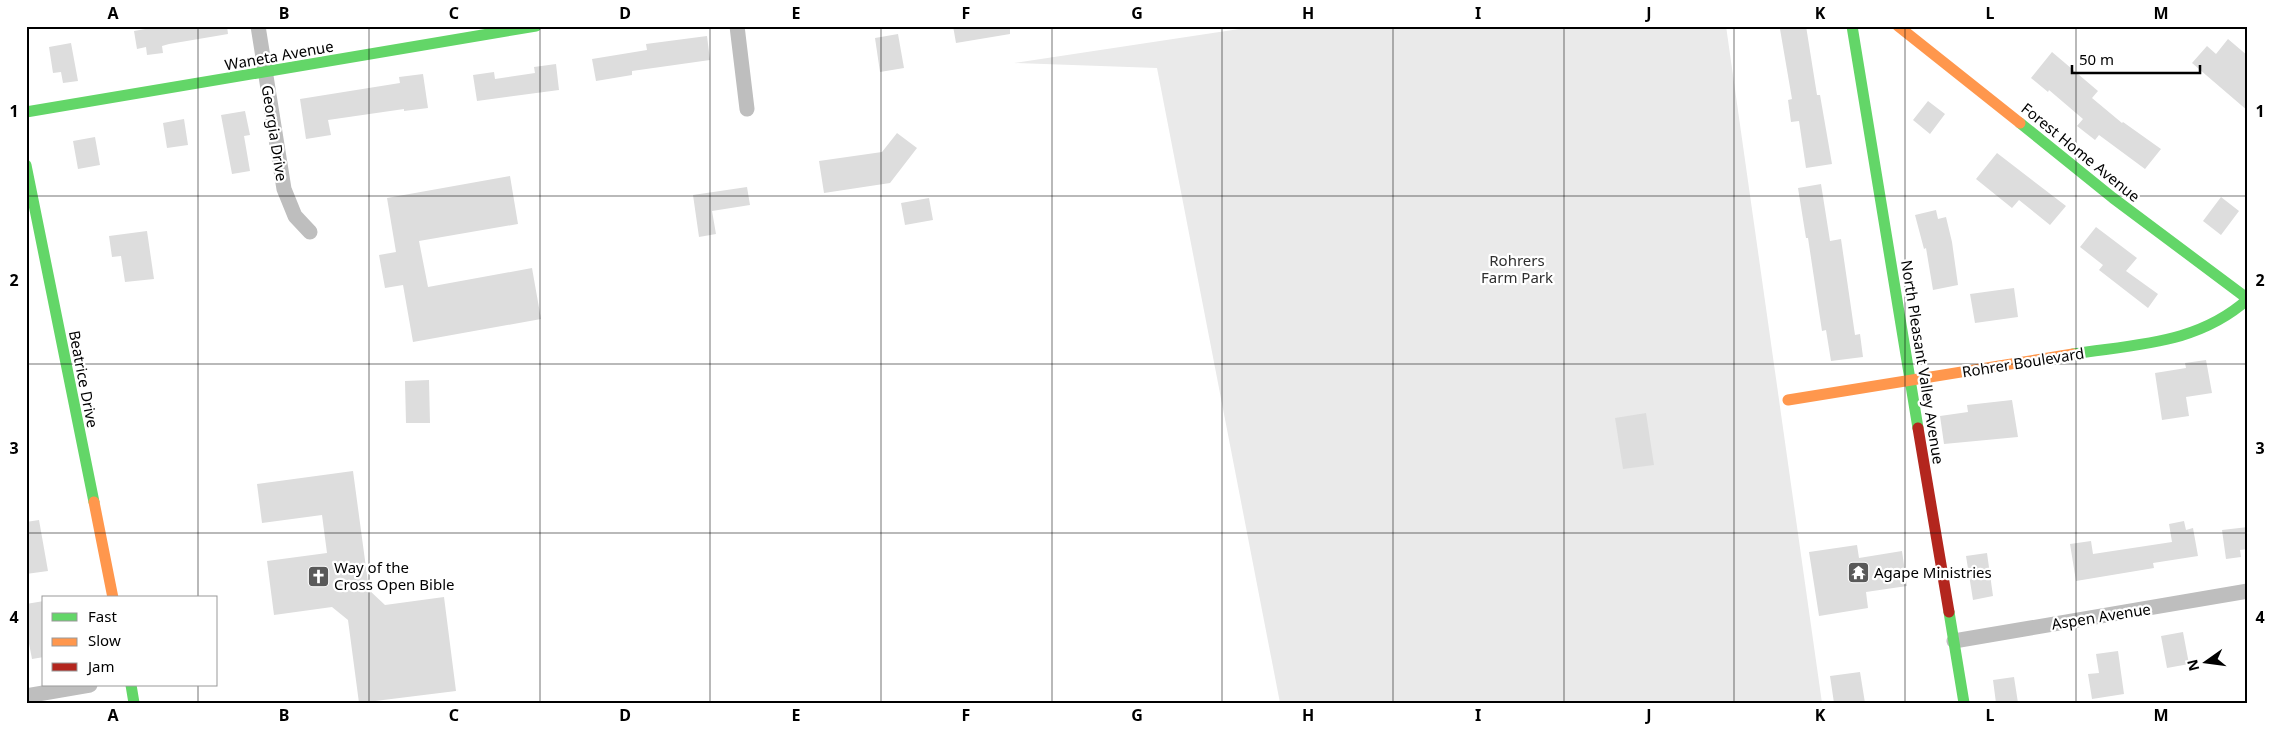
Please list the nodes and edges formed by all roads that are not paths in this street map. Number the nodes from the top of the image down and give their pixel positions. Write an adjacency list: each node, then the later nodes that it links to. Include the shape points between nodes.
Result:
1 (258, 26): 6 (street, Georgia Drive)
2 (536, 26): 6 (street, Waneta Avenue)
3 (737, 26): 7 (street)
4 (1852, 26): 12 (street, North Pleasant Valley Avenue)
5 (1898, 26): 11 (street, Forest Home Avenue, via 2113,198)
6 (265, 72): 8 (street, Waneta Avenue); 10 (street, Georgia Drive, via 284,189 295,216)
7 (747, 109)
8 (26, 112)
9 (26, 165): 15 (street, Beatrice Drive)
10 (310, 232)
11 (2248, 299): 12 (street, Rohrer Boulevard, via 2223,319 2185,336)
12 (1910, 380): 13 (street, Rohrer Boulevard); 16 (street, North Pleasant Valley Avenue)
13 (1788, 400)
14 (2248, 591): 16 (street, Aspen Avenue)
15 (113, 596)
16 (1954, 641): 21 (street, North Pleasant Valley Avenue)
17 (84, 686): 19 (street)
18 (131, 686): 20 (street)
19 (26, 696)
20 (134, 703)
21 (1964, 703)

